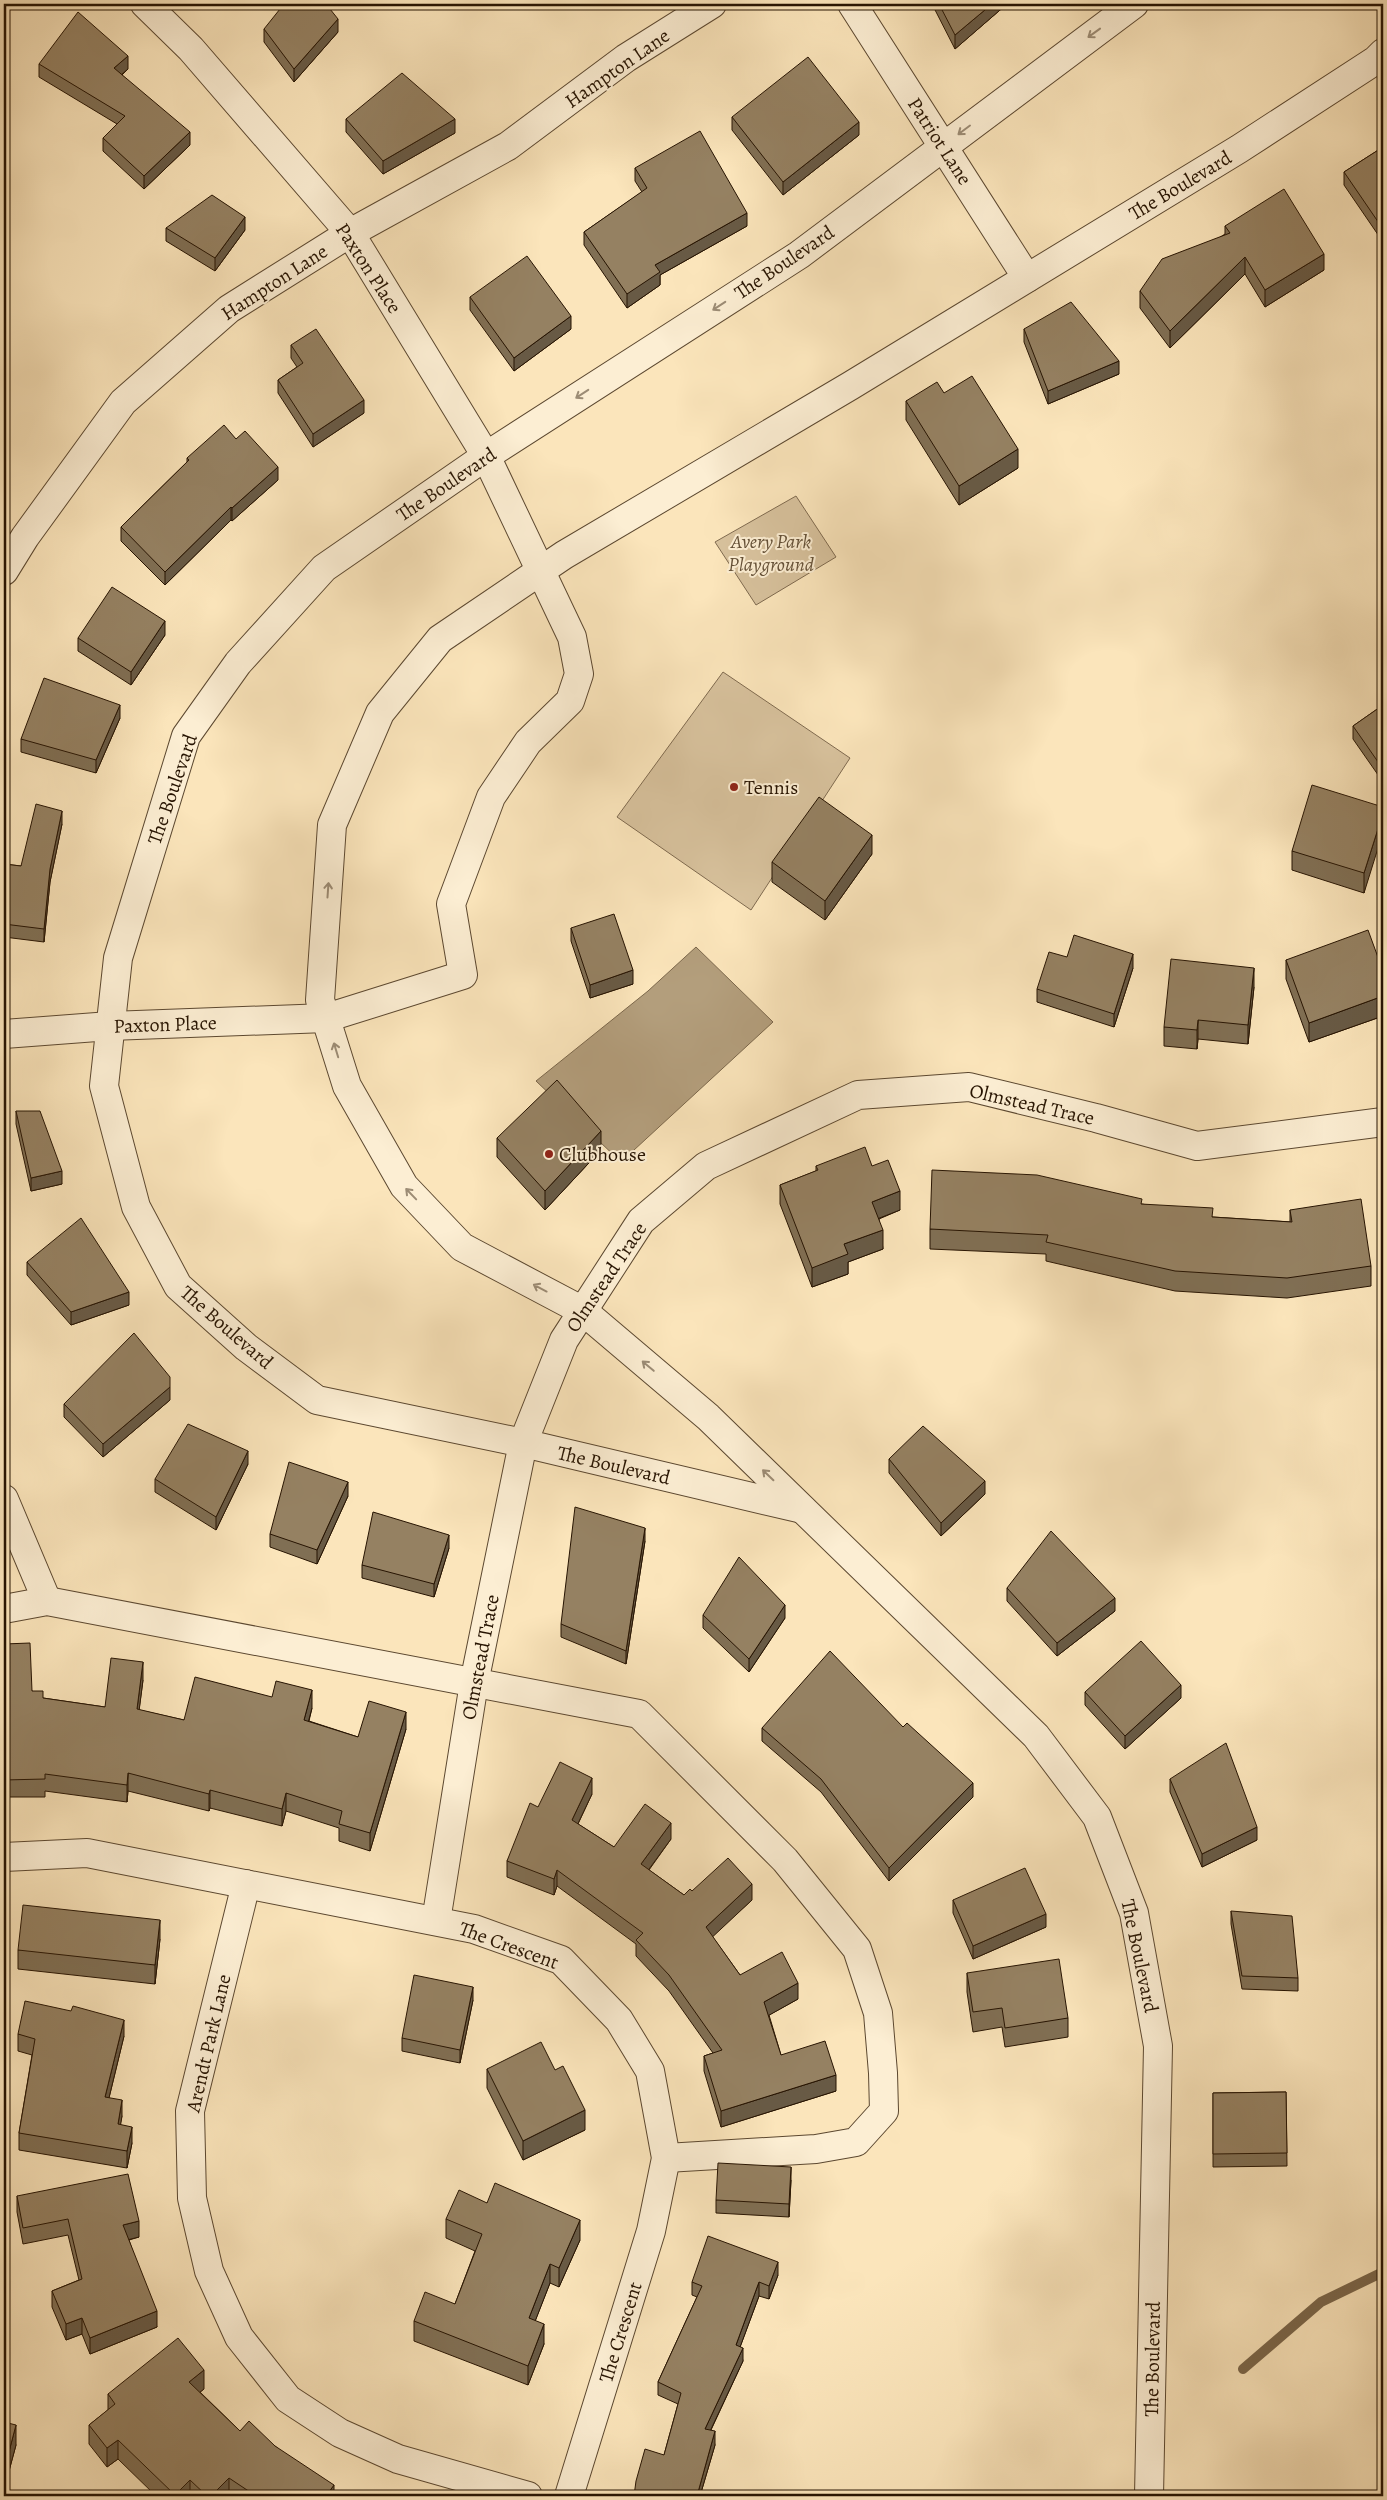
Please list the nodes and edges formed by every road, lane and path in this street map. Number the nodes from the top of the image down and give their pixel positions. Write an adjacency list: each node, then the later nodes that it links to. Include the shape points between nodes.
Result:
1 (712, 4): 7 (street, Hampton Lane, via 626,58 508,146)
2 (852, 4): 6 (street, Patriot Lane)
3 (1134, 4): 6 (street, The Boulevard, one-way to 6)
4 (160, 9): 7 (street, Paxton Place, via 191,50)
5 (1383, 53): 8 (street, The Boulevard, via 1239,148)
6 (943, 146): 8 (street, Patriot Lane); 9 (street, The Boulevard, one-way to 9, via 799,255)
7 (350, 233): 9 (street, Paxton Place); 11 (street, Hampton Lane, via 230,309 123,402)
8 (1027, 278): 10 (street, The Boulevard)
9 (486, 456): 10 (street, Paxton Place); 13 (street, The Boulevard, via 324,568 238,663 186,736 118,958)
10 (542, 570): 12 (street, The Boulevard, one-way to 10, via 320,1000 332,825 380,713 440,640); 12 (street, Paxton Place, via 572,637 579,674 570,701 528,742 491,797 451,904 463,975)
11 (4, 571)
12 (326, 1018): 13 (street, Paxton Place); 16 (street, The Boulevard, one-way to 12, via 462,1247 404,1186 348,1086)
13 (110, 1026): 14 (street, Paxton Place); 17 (street, The Boulevard, via 104,1086 136,1207 178,1286 246,1347 316,1400)
14 (4, 1034)
15 (1383, 1122): 16 (street, Olmstead Trace, via 1196,1146 969,1087 858,1095 706,1166 640,1221)
16 (583, 1311): 17 (street, Olmstead Trace, via 564,1340); 19 (street, The Boulevard, one-way to 16, via 708,1417)
17 (523, 1444): 19 (street, The Boulevard); 22 (street, Olmstead Trace)
18 (4, 1500): 20 (street)
19 (803, 1509): 29 (street, The Boulevard, via 1036,1736 1097,1817 1134,1913 1158,2046)
20 (47, 1601): 21 (street); 22 (street)
21 (4, 1609)
22 (474, 1683): 25 (street, Olmstead Trace); 26 (street, via 639,1714 785,1860 857,1949 878,2013 884,2111 856,2142 816,2149)
23 (4, 1857): 24 (street, The Crescent, via 87,1853)
24 (246, 1884): 25 (street, The Crescent); 27 (street, Arendt Park Lane, via 190,2111 192,2198 209,2272 239,2337 288,2399 340,2433 398,2459)
25 (436, 1922): 26 (street, The Crescent, via 474,1928 561,1960 619,2020 650,2071)
26 (666, 2158): 28 (street, The Crescent, via 651,2231)
27 (528, 2496)
28 (569, 2496)
29 (1149, 2496)

